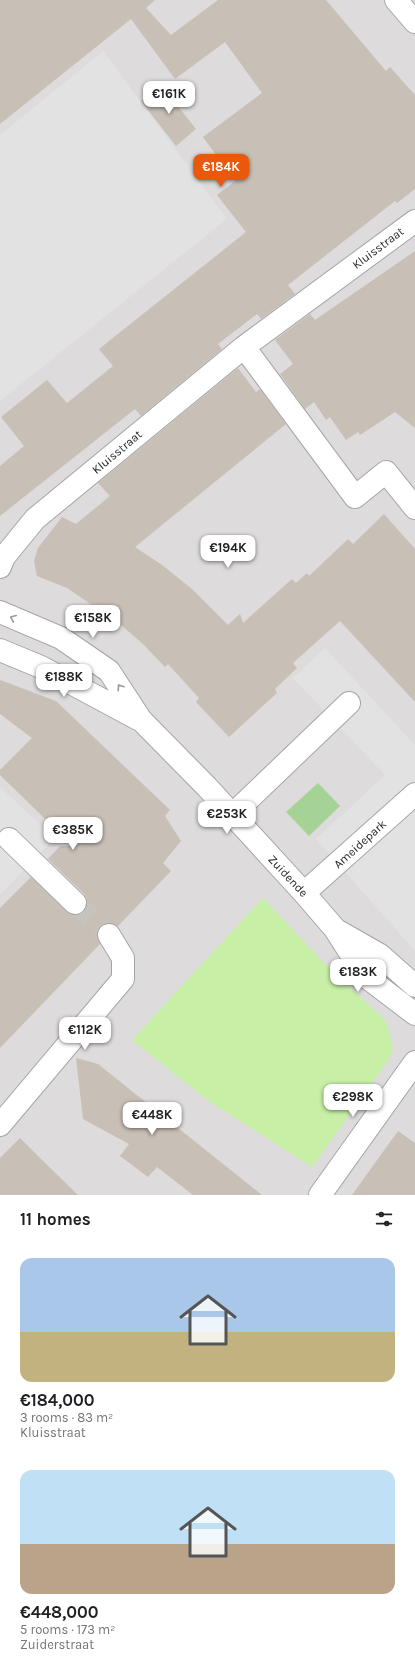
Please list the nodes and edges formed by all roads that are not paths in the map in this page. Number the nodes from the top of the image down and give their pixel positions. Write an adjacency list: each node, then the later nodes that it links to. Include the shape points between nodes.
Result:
1 (396, 0): 2 (street)
2 (415, 22)
3 (415, 221): 4 (street, Kluisstraat)
4 (244, 347): 5 (street, via 355,497 386,472); 6 (street, Kluisstraat, via 35,519)
5 (415, 508)
6 (0, 566)
7 (0, 612): 10 (street, Zuidende, one-way to 7, via 109,671 61,638)
8 (0, 650): 10 (street, Zuidende, via 42,667)
9 (349, 703): 12 (street)
10 (141, 720): 12 (street, Zuidende)
11 (415, 794): 14 (street, Ameidepark)
12 (232, 815): 14 (street, Zuidende)
13 (9, 839): 15 (street)
14 (304, 893): 16 (street, Zuidende)
15 (75, 903)
16 (335, 929): 18 (street, Zuidende, via 380,955); 19 (street, Zuidende, via 365,976)
17 (109, 935): 21 (street, via 123,958 123,979)
18 (415, 986)
19 (415, 1014)
20 (415, 1062): 22 (street)
21 (0, 1125)
22 (320, 1195)

